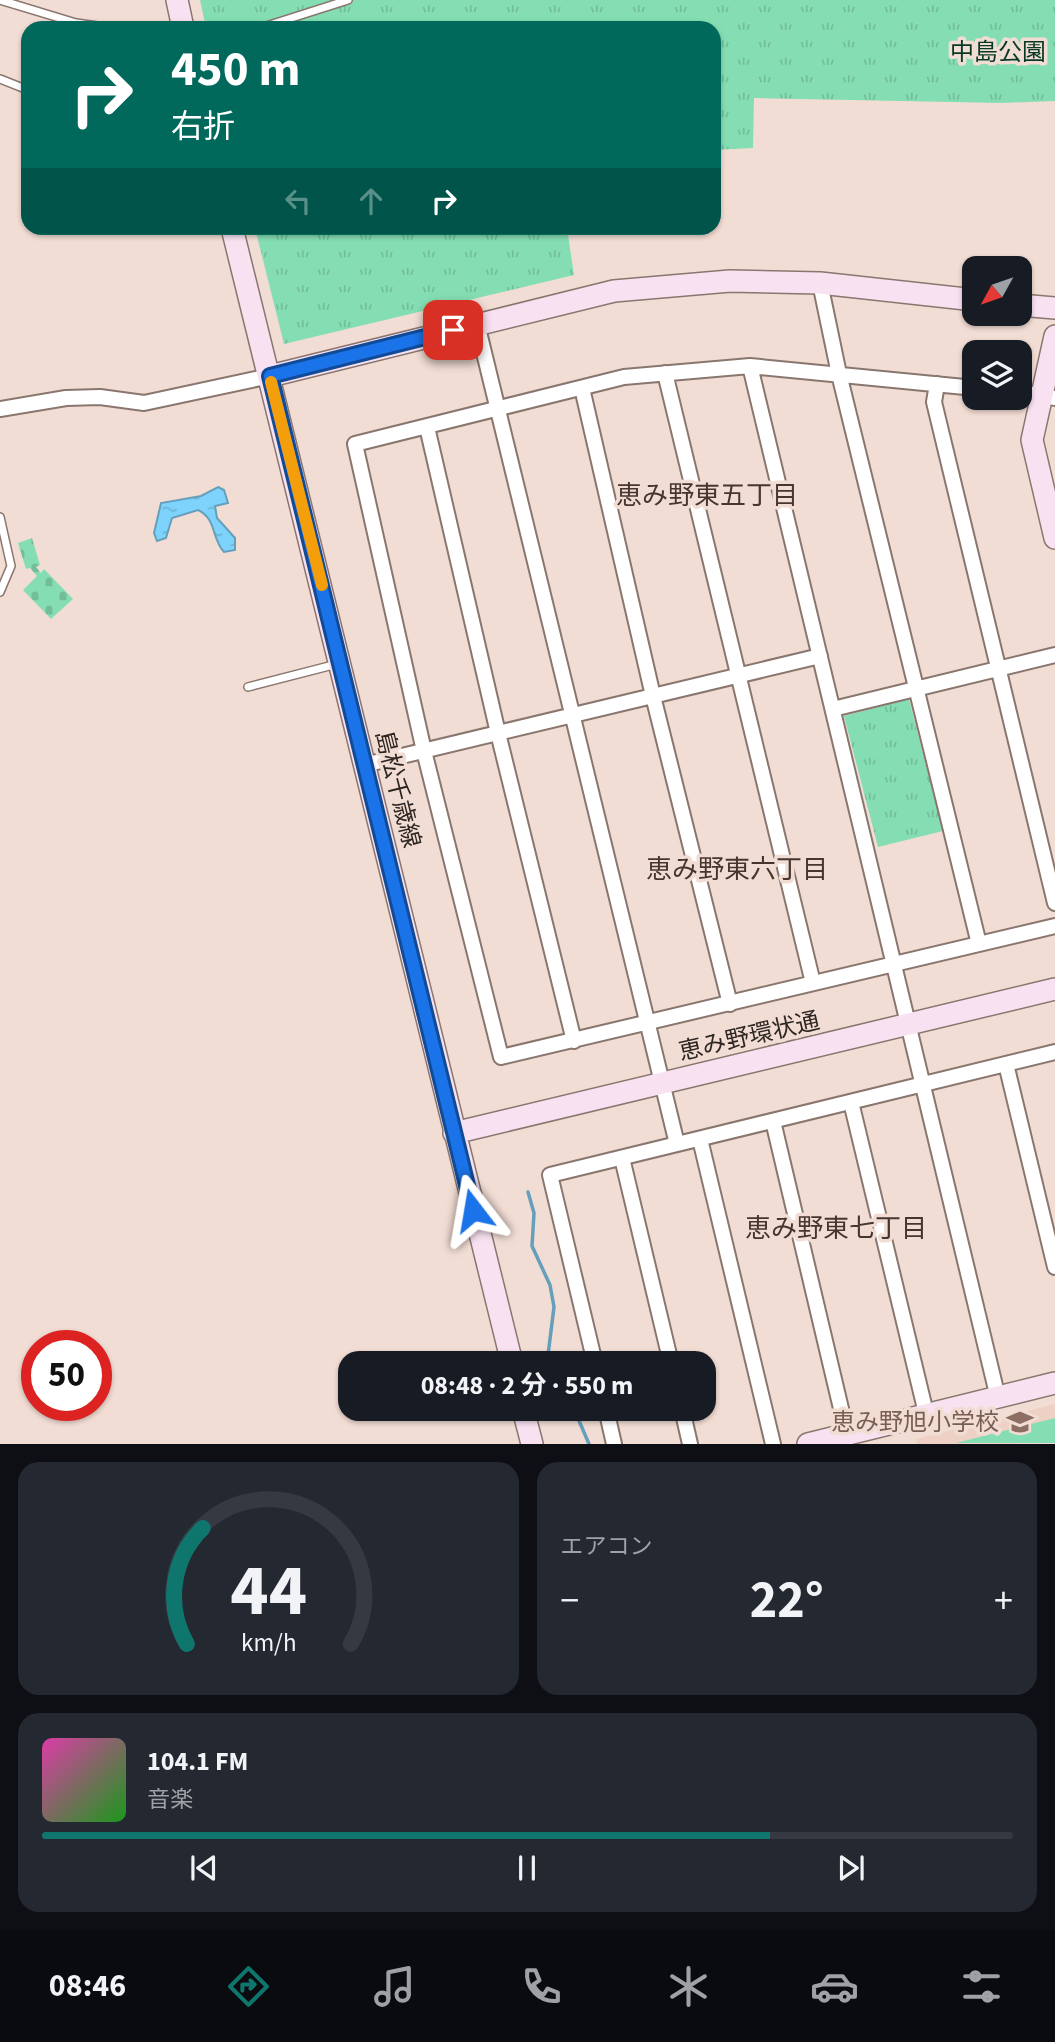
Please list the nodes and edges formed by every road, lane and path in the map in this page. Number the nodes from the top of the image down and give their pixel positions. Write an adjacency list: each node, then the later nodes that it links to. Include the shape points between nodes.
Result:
1 (0, 0): 4 (lane)
2 (177, 0): 5 (street)
3 (348, 0): 6 (lane)
4 (69, 21)
5 (182, 21)
6 (282, 21)
7 (0, 79): 8 (lane)
8 (21, 87)
9 (234, 235): 19 (street, 島松千歳線)
10 (820, 284): 11 (street); 14 (street, via 730,281 614,291); 18 (street)
11 (962, 299)
12 (1032, 305): 13 (street)
13 (1055, 308)
14 (477, 324): 19 (street); 24 (street)
15 (1055, 336): 23 (street)
16 (750, 366): 17 (street); 18 (street); 31 (street)
17 (665, 373): 22 (street); 34 (street)
18 (839, 374): 20 (street); 36 (street)
19 (270, 376): 25 (street, via 144,403 66,398); 32 (street, 島松千歳線)
20 (937, 384): 21 (street); 33 (street, via 934,402)
21 (962, 387)
22 (582, 388): 24 (street); 37 (street)
23 (1049, 396): 28 (street, via 1032,440)
24 (498, 407): 26 (street); 39 (street)
25 (0, 409)
26 (427, 426): 40 (street); 41 (street, via 355,444)
27 (0, 517): 29 (lane, via 11,566)
28 (1055, 538)
29 (0, 592)
30 (1055, 655): 33 (street)
31 (820, 656): 34 (street); 38 (street)
32 (341, 663): 35 (lane); 42 (street, 島松千歳線)
33 (1000, 671): 36 (street); 43 (street)
34 (738, 676): 37 (street); 47 (street)
35 (248, 687)
36 (916, 691): 38 (street); 45 (street)
37 (653, 696): 39 (street); 49 (street)
38 (834, 709): 46 (street)
39 (571, 715): 40 (street); 50 (street)
40 (498, 733): 41 (street); 52 (street)
41 (424, 751): 42 (street); 52 (street, via 501,1057)
42 (365, 765): 59 (street, 島松千歳線)
43 (1055, 903)
44 (1055, 926): 45 (street)
45 (979, 944): 46 (street)
46 (895, 964): 47 (street); 51 (street)
47 (813, 983): 49 (street)
48 (1055, 989): 51 (street, 恵み野環状通)
49 (730, 1003): 50 (street)
50 (647, 1024): 52 (street); 55 (street)
51 (909, 1024): 55 (street, 恵み野環状通); 56 (street)
52 (575, 1041)
53 (1055, 1052): 54 (street)
54 (1006, 1064): 56 (street); 63 (street)
55 (661, 1084): 59 (street, 恵み野環状通); 61 (street)
56 (924, 1084): 57 (street); 68 (street)
57 (851, 1102): 58 (street); 69 (street)
58 (773, 1121): 60 (street); 73 (street)
59 (454, 1133): 64 (street, 島松千歳線)
60 (700, 1139): 61 (street); 77 (street)
61 (677, 1144): 62 (street)
62 (622, 1158): 65 (street, via 550,1175); 66 (street)
63 (1055, 1268)
64 (509, 1351)
65 (592, 1351)
66 (668, 1351)
67 (1055, 1383): 68 (street)
68 (999, 1398): 69 (street)
69 (926, 1413): 73 (street)
70 (526, 1421): 74 (street)
71 (609, 1421): 75 (street)
72 (685, 1421): 76 (street)
73 (847, 1434): 78 (street)
74 (532, 1444)
75 (614, 1444)
76 (690, 1444)
77 (773, 1444)
78 (808, 1444)

